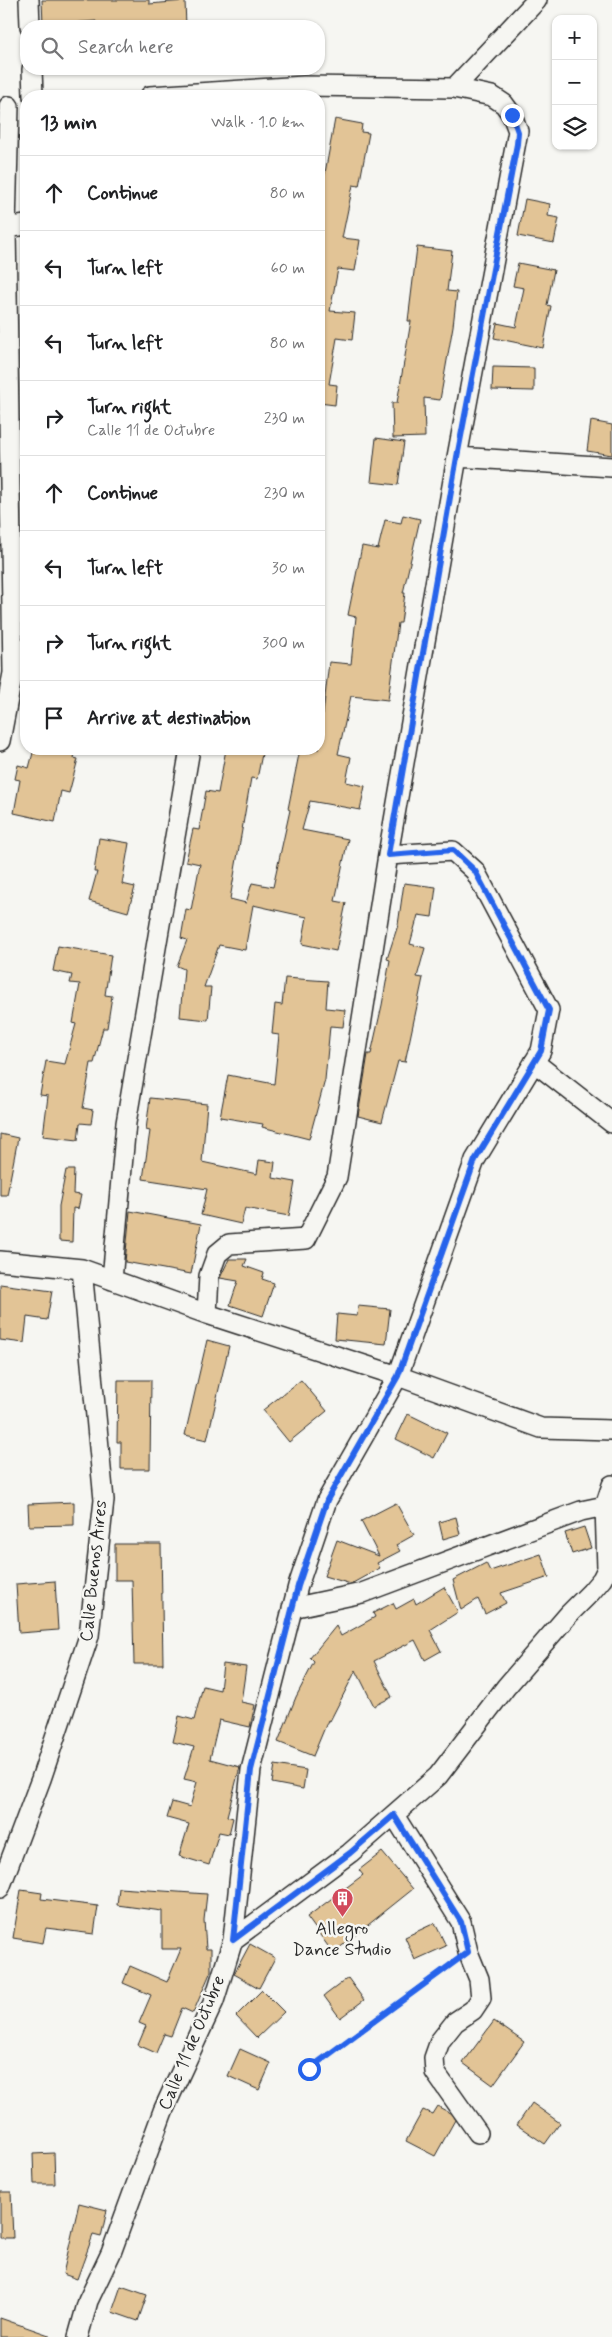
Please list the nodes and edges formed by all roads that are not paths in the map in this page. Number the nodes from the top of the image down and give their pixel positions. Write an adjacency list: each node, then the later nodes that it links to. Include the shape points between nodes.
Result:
1 (29, 0): 3 (street)
2 (537, 0): 5 (street)
3 (30, 20)
4 (32, 75): 6 (street)
5 (454, 88): 7 (street); 11 (street, via 492,96 504,104 518,132)
6 (33, 90)
7 (325, 91)
8 (12, 106): 10 (street)
9 (20, 226): 10 (street)
10 (6, 228): 13 (street)
11 (457, 457): 12 (street); 16 (street)
12 (612, 467)
13 (13, 673): 14 (street)
14 (0, 741)
15 (189, 755): 21 (street, via 126,1123)
16 (388, 855): 17 (street, Calle 11 de Octubre, via 453,850 475,871 549,1010 541,1051); 22 (street, via 337,1177 306,1239 229,1244 217,1254 209,1276)
17 (534, 1062): 18 (street); 23 (street, Calle 11 de Octubre, via 475,1160)
18 (612, 1123)
19 (0, 1261): 20 (street)
20 (82, 1269): 21 (street); 29 (street, Calle Buenos Aires, via 104,1500 90,1636)
21 (112, 1280): 22 (street)
22 (207, 1314): 23 (street)
23 (398, 1376): 24 (street, via 541,1428); 27 (street, Calle 11 de Octubre, via 327,1500)
24 (612, 1430)
25 (612, 1485): 26 (street)
26 (605, 1506): 27 (street, via 582,1511 362,1593); 28 (street, via 607,1569 602,1579 506,1687 438,1776)
27 (292, 1608): 30 (street, Calle 11 de Octubre, via 251,1770)
28 (394, 1815): 30 (street, via 350,1853); 31 (street, via 461,1922 479,1979 481,1998 440,2041 434,2058 435,2072)
29 (0, 1888)
30 (233, 1940): 32 (street, Calle 11 de Octubre, via 214,2002 163,2111 111,2253 88,2301)
31 (478, 2133)
32 (78, 2337)

